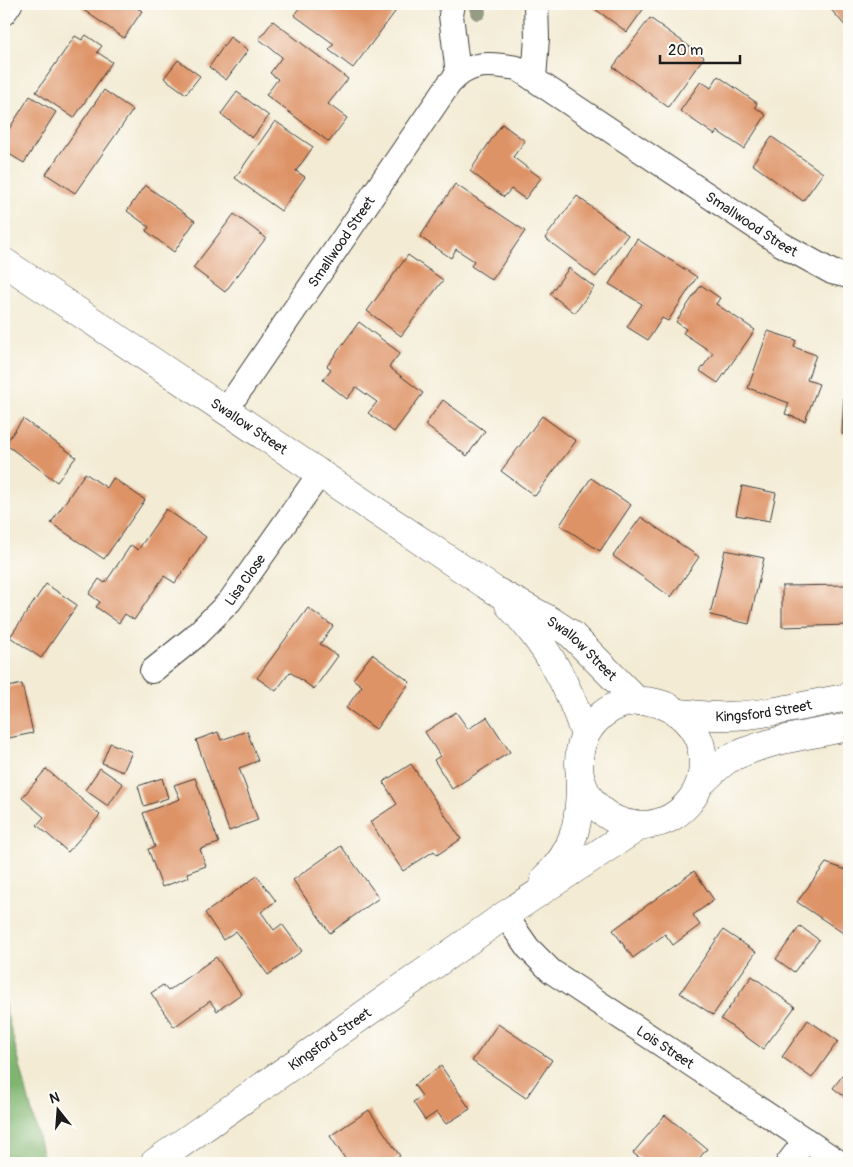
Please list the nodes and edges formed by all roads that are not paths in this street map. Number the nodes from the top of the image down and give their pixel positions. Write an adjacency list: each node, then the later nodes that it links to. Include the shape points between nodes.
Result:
1 (10, 4): 4 (street)
2 (453, 4): 5 (street)
3 (536, 4): 6 (street, via 538,38)
4 (4, 13)
5 (458, 74): 6 (street, Smallwood Street, via 474,65 495,64 517,68); 9 (street, Smallwood Street)
6 (534, 79): 8 (street, Smallwood Street, via 781,244 832,272)
7 (4, 262): 9 (street, Swallow Street)
8 (849, 276)
9 (226, 410): 10 (street, Swallow Street)
10 (321, 472): 11 (street, Swallow Street); 12 (street, Lisa Close, via 230,601 193,638)
11 (494, 590): 14 (street, Swallow Street, via 571,634); 17 (street, Swallow Street, via 530,627 562,675)
12 (152, 671)
13 (849, 697): 15 (street, Kingsford Street, via 730,716)
14 (637, 701): 15 (street, via 658,703); 17 (street, via 616,706 598,718)
15 (678, 712): 19 (street, via 692,726 701,744 704,763)
16 (849, 726): 19 (street, via 756,748 726,761)
17 (585, 736): 18 (street, via 579,756)
18 (580, 777): 20 (street, via 588,798 603,813 620,823); 21 (street, Kingsford Street, via 579,815 568,849 553,870)
19 (701, 783): 20 (street, via 692,800 678,814 660,823)
20 (640, 826): 21 (street, Kingsford Street)
21 (505, 915): 22 (street, Lois Street, via 528,948 551,971); 23 (street, Kingsford Street)
22 (806, 1140): 24 (street); 25 (street, Lois Street)
23 (154, 1163)
24 (788, 1163)
25 (840, 1163)

